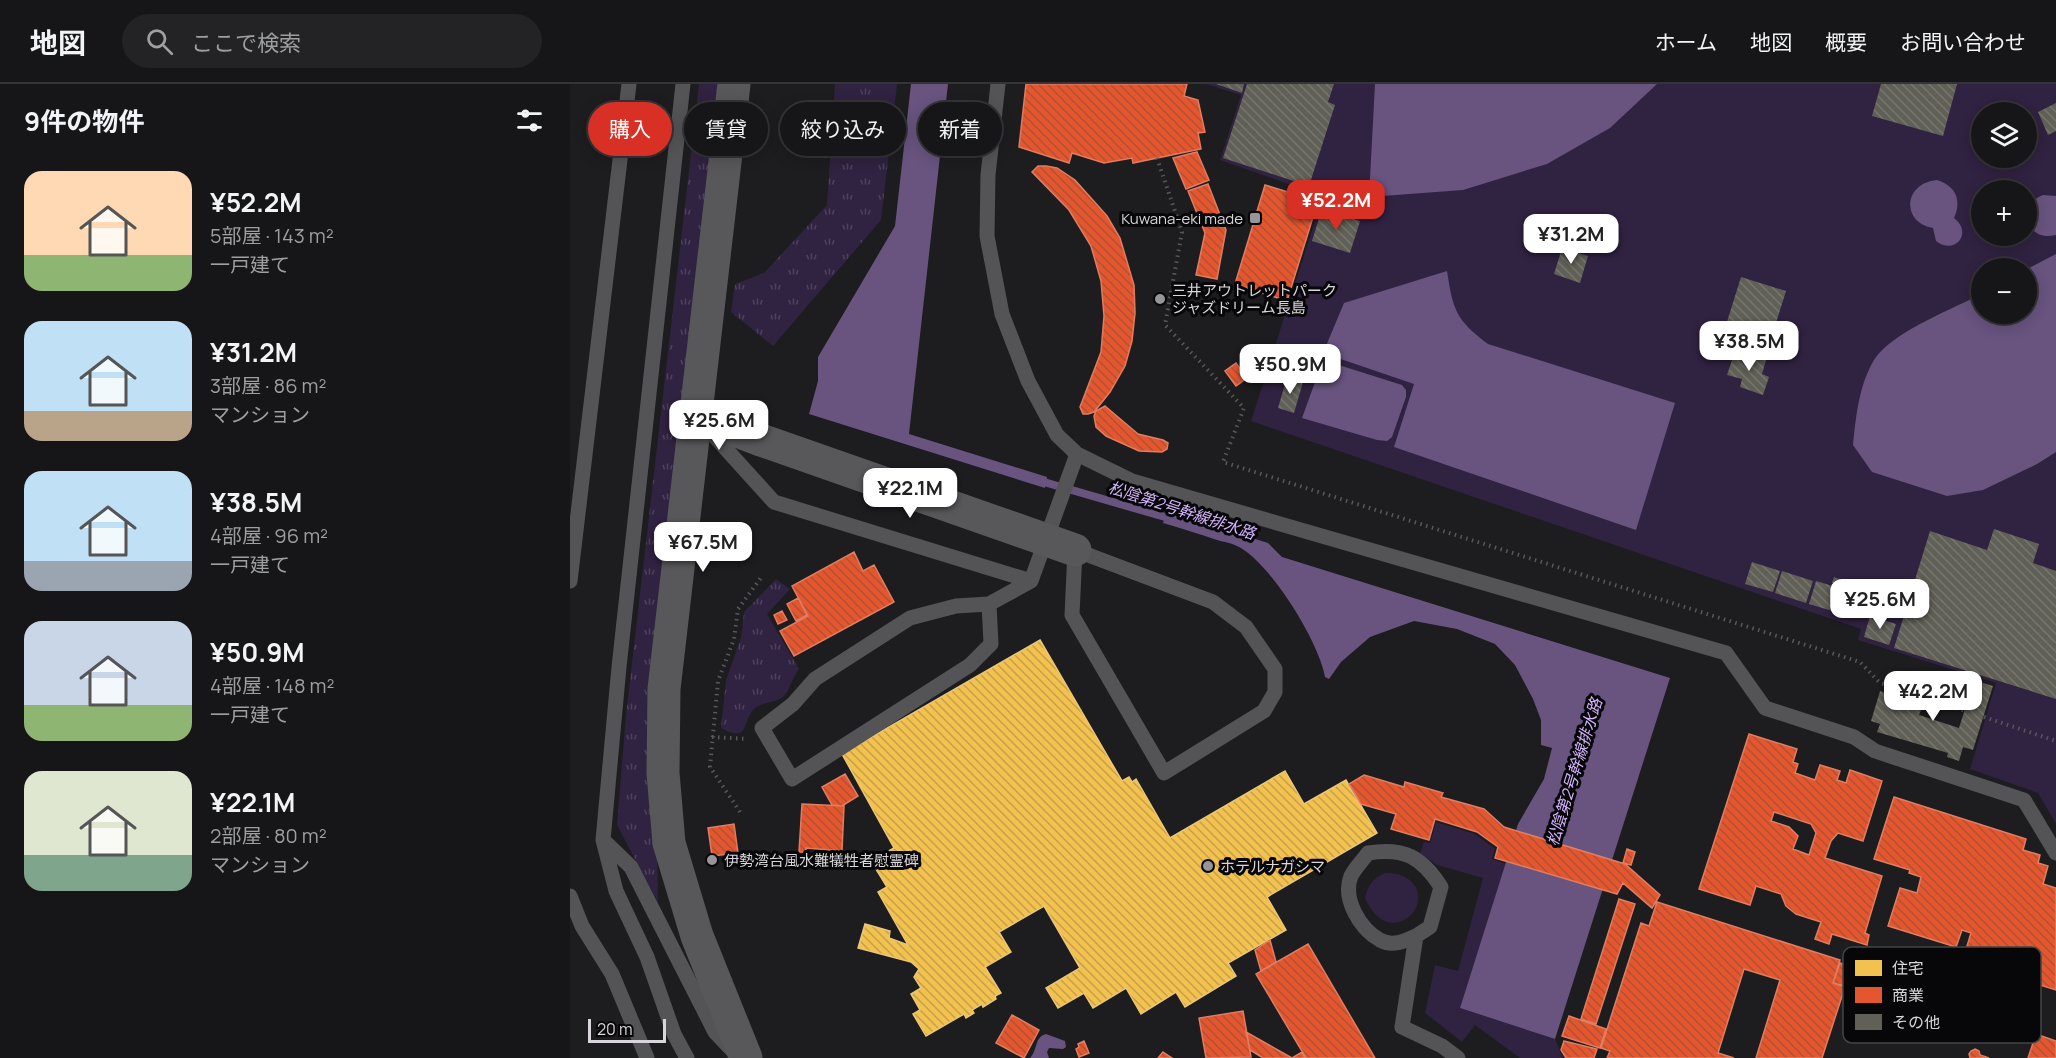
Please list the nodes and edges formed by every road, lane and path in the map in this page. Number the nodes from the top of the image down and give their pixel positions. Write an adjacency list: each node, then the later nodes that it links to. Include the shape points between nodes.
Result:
1 (629, 84): 10 (lane)
2 (683, 84): 19 (lane)
3 (734, 84): 6 (street)
4 (998, 84): 7 (lane, via 988,176 987,236 1002,314 1028,381 1057,435)
5 (1157, 158): 13 (path, via 1182,232 1165,325 1244,408 1222,462 1860,662 1880,683)
6 (695, 415): 8 (street, bridge); 11 (lane, via 774,502); 26 (street, via 664,689 663,773 669,843 697,936)
7 (1077, 454): 11 (lane); 20 (lane, via 1132,481 1726,653 1765,708 1854,737 1875,751 2025,800)
8 (1075, 550): 8 (lane, via 1213,602 1246,627 1275,669 1275,692 1264,711 1164,773 1072,615)
9 (763, 575): 16 (path, via 738,609 734,639 718,681)
10 (570, 581)
11 (1031, 581): 12 (lane)
12 (989, 604): 15 (lane, via 956,606 910,618 815,679 793,704); 15 (lane, via 991,644 970,665 792,779)
13 (1965, 711)
14 (1984, 717): 17 (path)
15 (762, 728): 16 (path, via 746,741)
16 (712, 737): 18 (path, via 710,767)
17 (2056, 741)
18 (740, 812)
19 (603, 840): 24 (lane, via 616,891); 25 (lane, via 631,867 715,1032)
20 (2056, 853)
21 (570, 896): 23 (lane, via 582,926 612,974)
22 (1416, 936): 22 (lane, via 1430,927 1441,887 1431,871 1410,855 1387,850 1368,853 1351,877 1349,900 1360,922 1381,941 1400,944); 27 (lane, via 1402,1027)
23 (647, 1058)
24 (687, 1058)
25 (740, 1058)
26 (746, 1058)
27 (1458, 1058)

